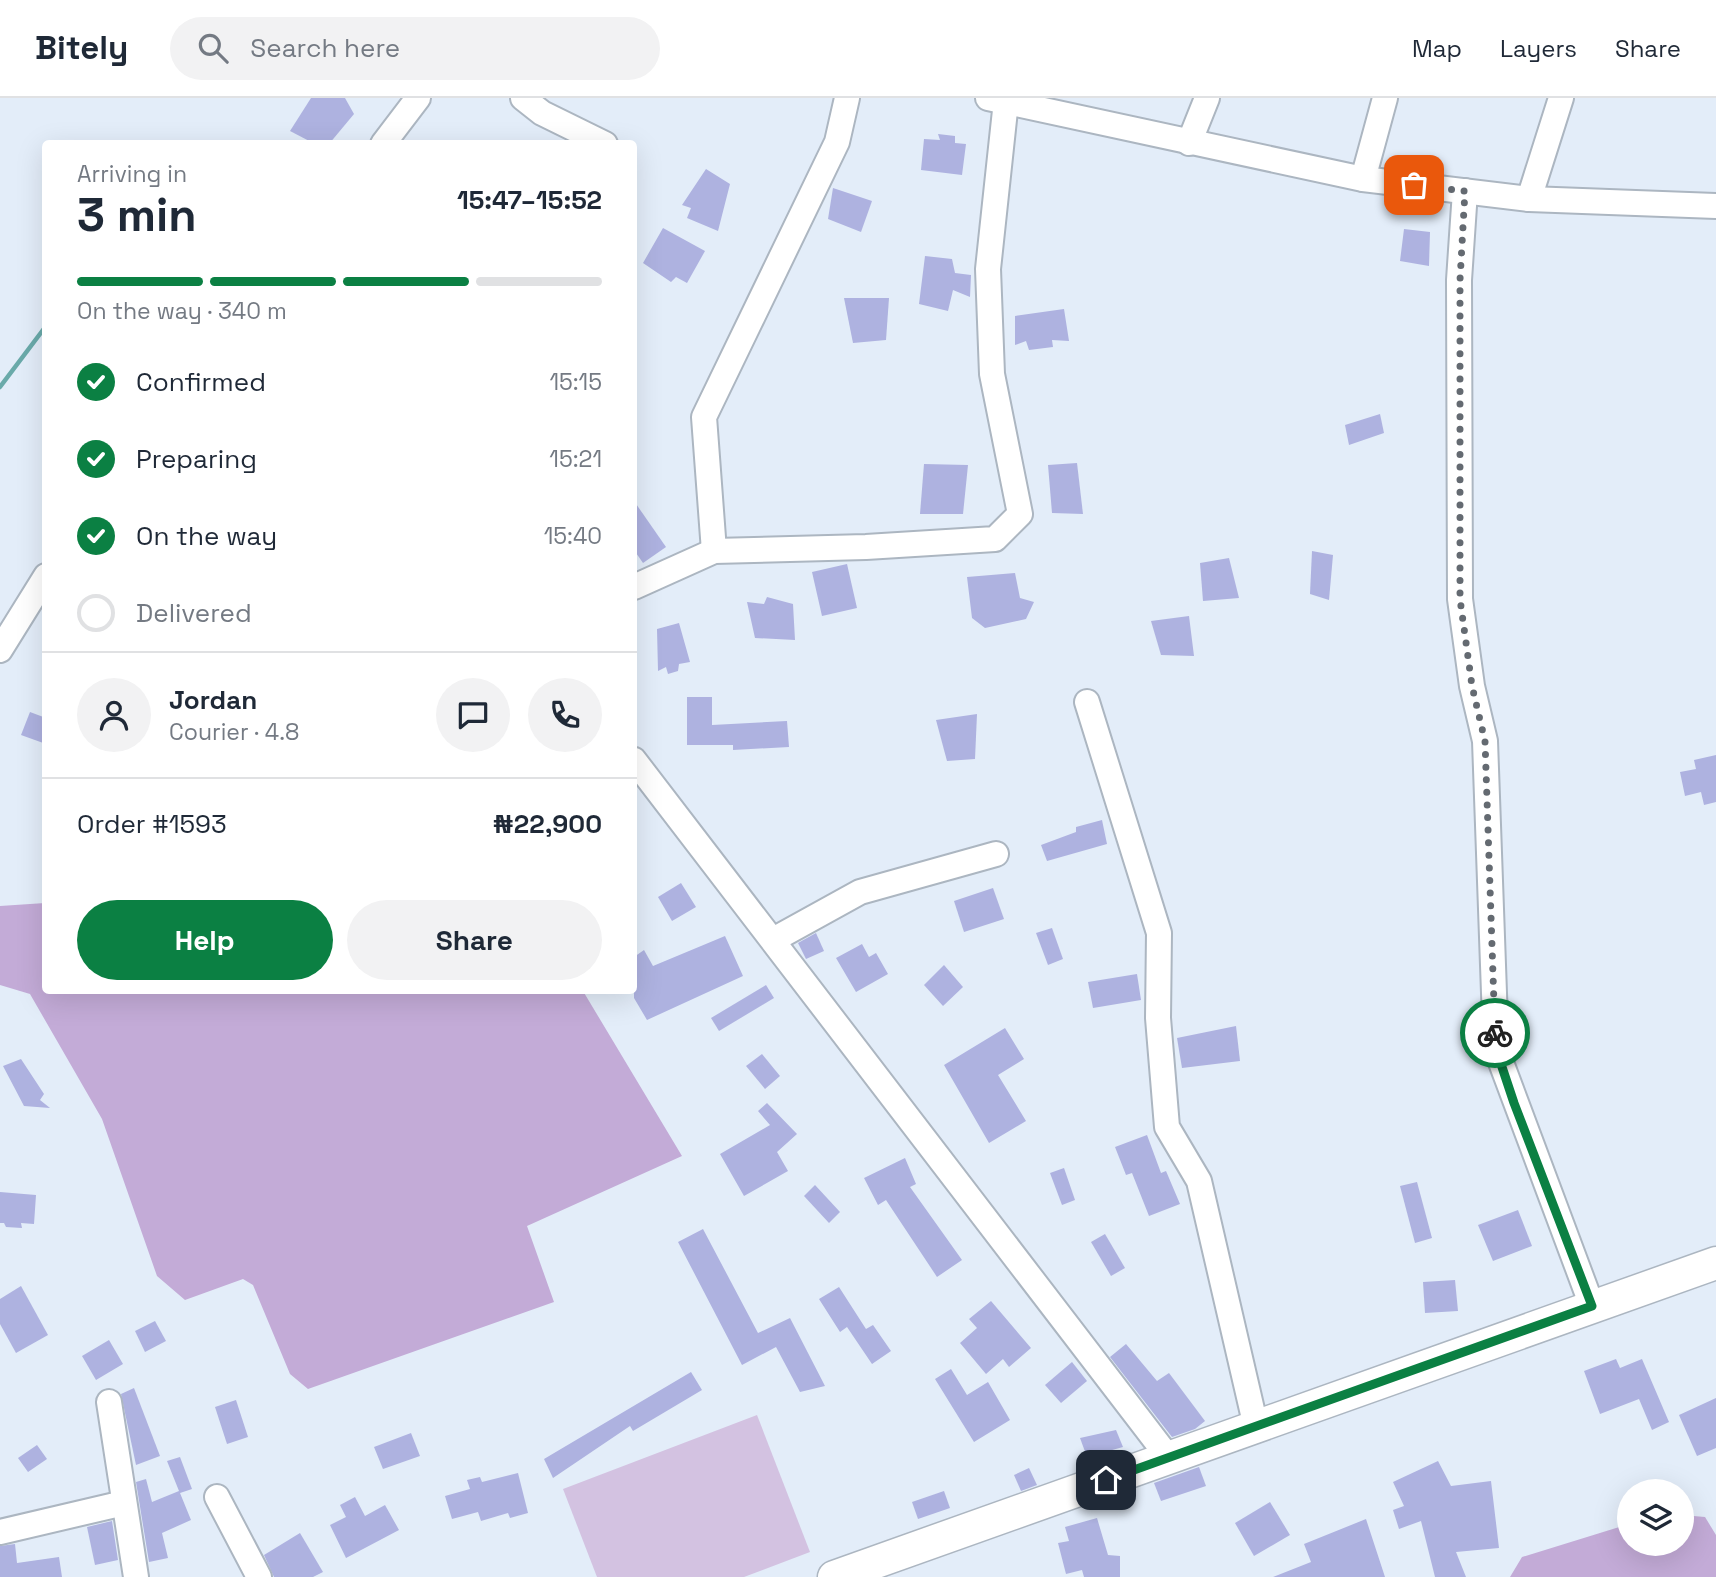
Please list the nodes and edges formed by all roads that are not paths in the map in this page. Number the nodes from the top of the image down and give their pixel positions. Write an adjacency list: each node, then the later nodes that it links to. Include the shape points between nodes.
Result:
1 (418, 98): 8 (street)
2 (523, 98): 9 (street, via 542,113)
3 (847, 98): 15 (street, via 837,142 704,416)
4 (1207, 98): 10 (street)
5 (1385, 98): 11 (street)
6 (1561, 98): 13 (street)
7 (997, 99): 10 (street); 15 (street, via 989,256 992,374 1020,514 995,539)
8 (386, 140)
9 (597, 140)
10 (1189, 143): 11 (street)
11 (1363, 179): 12 (street)
12 (1465, 191): 13 (street); 24 (street, via 1460,280 1460,599 1485,741 1496,1049)
13 (1529, 199): 14 (street)
14 (1716, 206)
15 (714, 551): 17 (street)
16 (42, 582): 18 (street)
17 (637, 586)
18 (0, 650)
19 (1087, 702): 26 (street, via 1159,933 1158,1018 1167,1127 1199,1181)
20 (637, 764): 22 (street)
21 (996, 854): 22 (street, via 860,892)
22 (773, 940): 27 (street)
23 (1716, 1263): 24 (main road)
24 (1592, 1306): 26 (main road)
25 (109, 1402): 29 (street)
26 (1256, 1427): 27 (main road)
27 (1169, 1458): 33 (main road)
28 (218, 1497): 32 (street)
29 (124, 1503): 30 (street); 31 (street)
30 (0, 1532)
31 (136, 1577)
32 (259, 1577)
33 (834, 1577)

